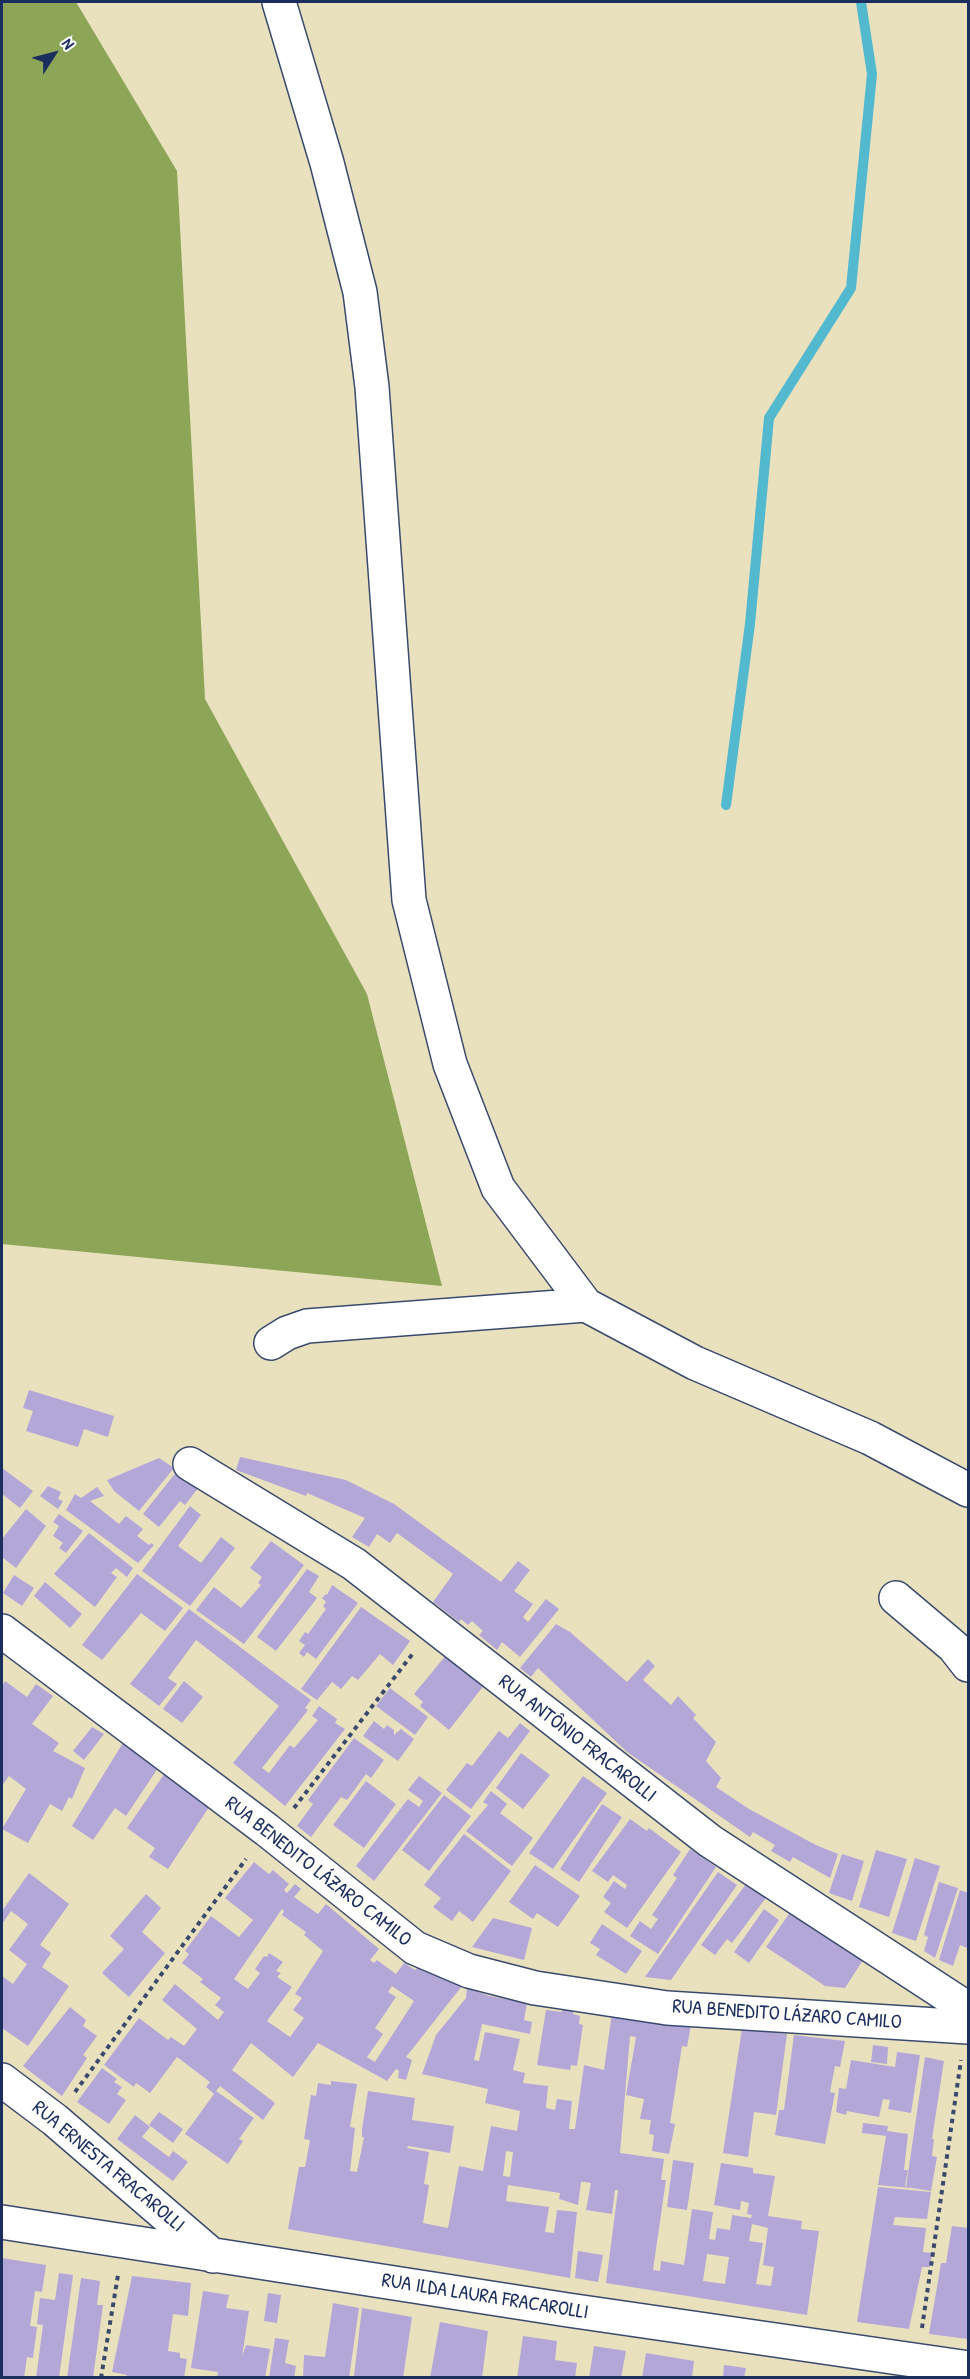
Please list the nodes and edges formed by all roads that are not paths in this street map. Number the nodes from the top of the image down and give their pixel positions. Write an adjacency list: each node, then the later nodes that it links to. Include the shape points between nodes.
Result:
1 (279, 2): 2 (street, via 360,292 372,387 409,900 450,1064 498,1188)
2 (586, 1305): 3 (street, via 307,1326); 5 (street, via 695,1363 870,1438)
3 (271, 1344)
4 (190, 1464): 9 (street, RUA ANTÔNIO FRACAROLLI, via 354,1564 710,1841)
5 (969, 1490)
6 (896, 1598): 8 (street, via 954,1647)
7 (2, 1630): 9 (street, RUA BENEDITO LÁZARO CAMILO, via 267,1830 415,1948 469,1971 535,1988 667,2008)
8 (969, 1665)
9 (966, 2020)
10 (2, 2080): 12 (street, RUA ERNESTA FRACAROLLI, via 55,2120)
11 (2, 2222): 12 (street, RUA ILDA LAURA FRACAROLLI)
12 (213, 2256): 13 (street, RUA ILDA LAURA FRACAROLLI)
13 (969, 2368)

